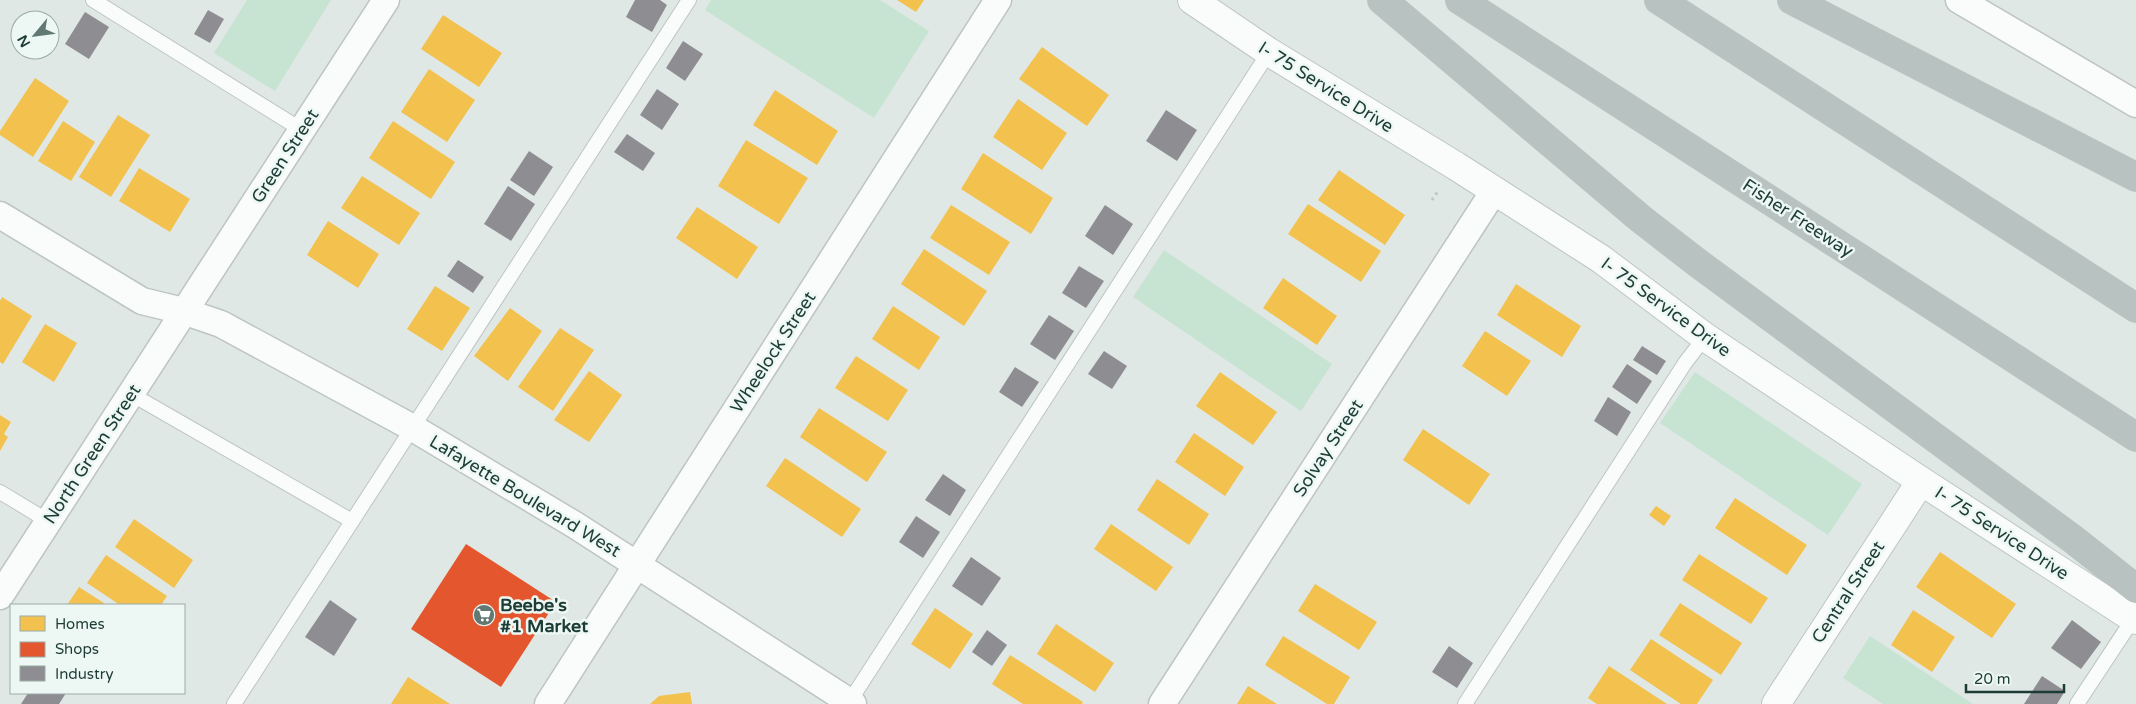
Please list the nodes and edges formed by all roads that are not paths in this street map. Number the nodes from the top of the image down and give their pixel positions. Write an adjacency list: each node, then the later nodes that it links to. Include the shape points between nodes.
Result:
1 (93, 0): 13 (lane)
2 (386, 0): 13 (street, Green Street)
3 (689, 0): 21 (lane)
4 (998, 0): 27 (street, Wheelock Street)
5 (1192, 0): 11 (main road, I- 75 Service Drive)
6 (1382, 0): 28 (highway, via 1641,219)
7 (1460, 0): 22 (highway, Fisher Freeway)
8 (1659, 0): 17 (highway)
9 (1792, 0): 14 (highway)
10 (1960, 0): 12 (street)
11 (1268, 52): 15 (main road, I- 75 Service Drive); 31 (lane)
12 (2136, 104)
13 (302, 130): 18 (street, Green Street)
14 (2136, 178)
15 (1494, 191): 19 (main road, I- 75 Service Drive, via 1601,259); 34 (street, Solvay Street)
16 (0, 214): 18 (street, Lafayette Boulevard West, via 142,301)
17 (2136, 308)
18 (183, 311): 20 (street, North Green Street); 21 (street, Lafayette Boulevard West, via 221,324)
19 (1705, 336): 23 (main road, I- 75 Service Drive); 35 (lane)
20 (131, 394): 25 (street, North Green Street); 26 (lane)
21 (413, 428): 26 (lane); 27 (street, Lafayette Boulevard West)
22 (2136, 437)
23 (1921, 481): 30 (main road, I- 75 Service Drive); 36 (main road, Central Street)
24 (0, 492): 25 (lane)
25 (48, 521): 29 (street, North Green Street)
26 (352, 521): 32 (lane)
27 (637, 565): 31 (street, Lafayette Boulevard West); 33 (street, Wheelock Street)
28 (2136, 589)
29 (0, 596)
30 (2135, 619): 37 (lane)
31 (851, 703)
32 (234, 704)
33 (548, 704)
34 (1162, 704)
35 (1465, 704)
36 (1776, 704)
37 (2077, 704)

